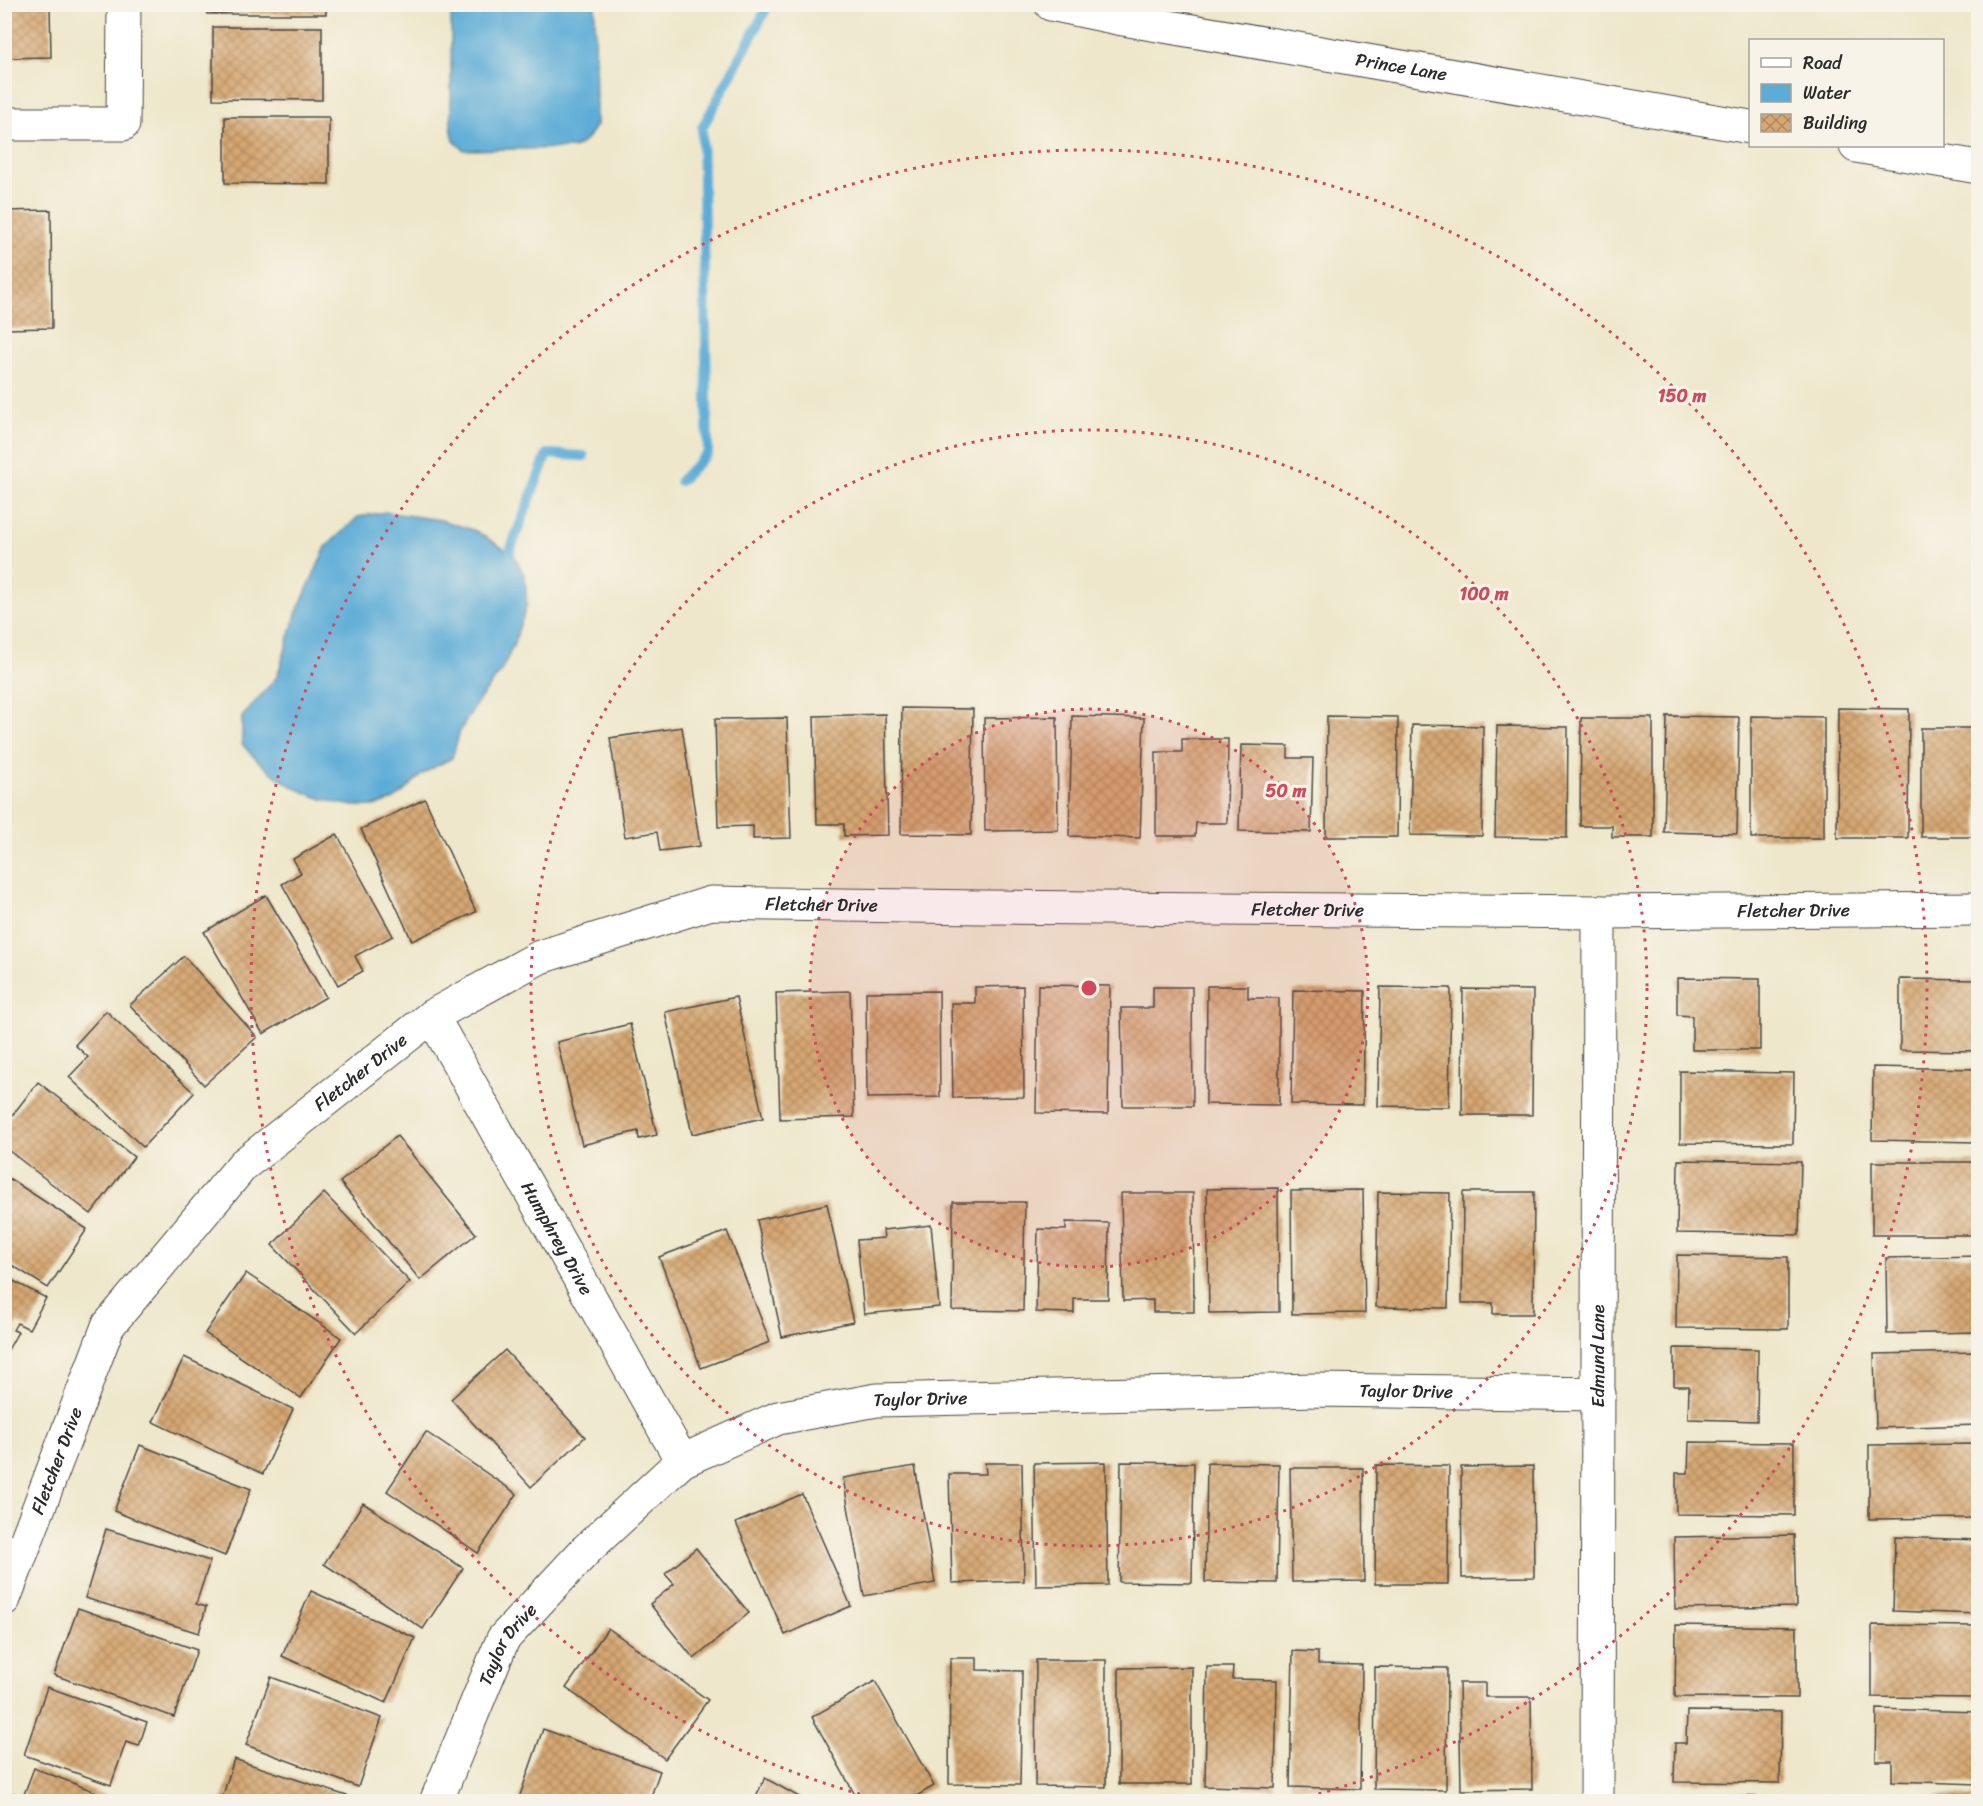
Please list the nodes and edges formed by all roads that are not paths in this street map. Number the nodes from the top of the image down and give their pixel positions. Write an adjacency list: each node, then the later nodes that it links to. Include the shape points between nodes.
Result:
1 (124, 4): 3 (street, via 123,124)
2 (1051, 4): 4 (street, Prince Lane)
3 (4, 124)
4 (1749, 127)
5 (1862, 147): 6 (street)
6 (1978, 167)
7 (1978, 909): 8 (street, Fletcher Drive)
8 (1599, 912): 9 (street, Fletcher Drive, via 711,903 540,957); 10 (street, Edmund Lane)
9 (432, 1016): 11 (street, Humphrey Drive); 12 (street, Fletcher Drive, via 243,1165 108,1326)
10 (1599, 1394): 11 (street, Taylor Drive, via 1316,1390 877,1400 778,1418); 14 (street, Edmund Lane)
11 (682, 1461): 13 (street, Taylor Drive, via 586,1550 503,1639)
12 (4, 1599)
13 (436, 1802)
14 (1597, 1802)

